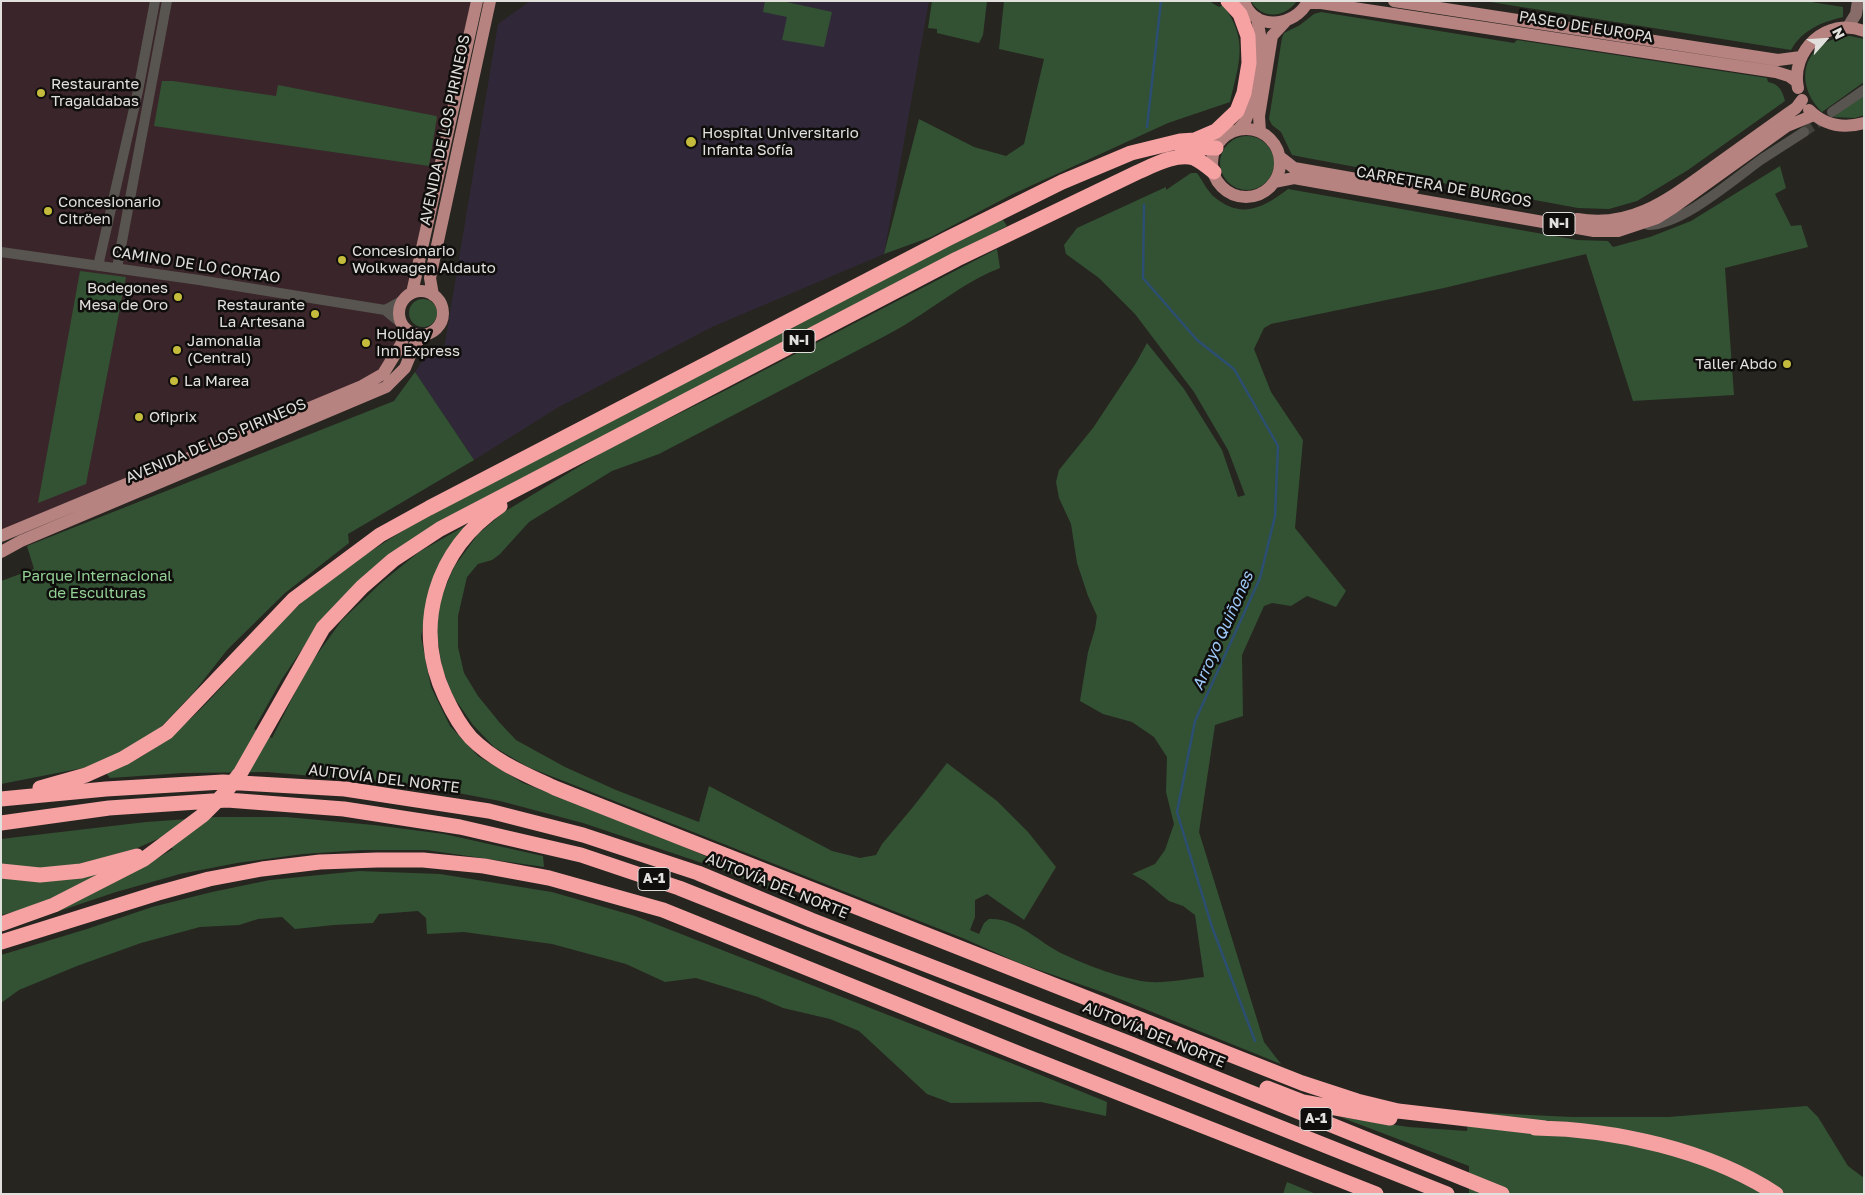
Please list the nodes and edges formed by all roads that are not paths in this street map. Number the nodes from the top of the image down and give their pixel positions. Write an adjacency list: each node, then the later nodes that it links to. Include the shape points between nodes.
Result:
1 (156, 1): 17 (street)
2 (167, 1): 19 (street)
3 (477, 1): 36 (main road, AVENIDA DE LOS PIRINEOS)
4 (490, 1): 35 (main road, AVENIDA DE LOS PIRINEOS, via 430,278)
5 (1228, 1): 26 (highway, via 1240,14 1248,36 1249,63 1237,111 1216,131 1195,140 1180,140)
6 (1244, 1): 10 (main road)
7 (1394, 1): 14 (main road, PASEO DE EUROPA, via 1778,60)
8 (1858, 1): 12 (street, via 1856,14)
9 (1308, 2): 11 (main road, via 1302,12); 15 (main road, PASEO DE EUROPA, via 1776,72)
10 (1257, 18): 11 (main road, via 1270,23); 23 (main road, via 1260,35 1248,114 1246,122)
11 (1285, 22): 24 (main road, via 1272,36 1259,116)
12 (1848, 27): 13 (main road); 14 (main road, via 1820,35 1808,44)
13 (1864, 31)
14 (1801, 57): 15 (main road)
15 (1797, 82): 18 (main road)
16 (1864, 90): 20 (street)
17 (136, 99): 19 (street); 33 (street)
18 (1802, 100): 21 (main road); 28 (main road, CARRETERA DE BURGOS / N-I, via 1796,108 1665,201 1616,220 1592,222 1294,168)
19 (148, 102): 34 (street)
20 (1832, 112)
21 (1814, 115): 22 (main road, via 1837,126); 31 (main road, CARRETERA DE BURGOS / N-I, via 1787,126 1673,208)
22 (1864, 123)
23 (1238, 130): 24 (main road); 27 (main road, via 1229,134)
24 (1260, 132): 28 (main road, N-I, via 1272,141)
25 (1804, 132): 31 (street, via 1673,220)
26 (1161, 146): 27 (highway, N-I); 43 (highway, N-I, via 1062,182 947,239 380,535 294,598 167,732 124,758 86,775)
27 (1216, 148): 29 (main road)
28 (1280, 157): 30 (main road)
29 (1214, 172): 30 (main road, N-I, via 1226,190 1246,197 1267,190); 40 (highway, N-I, via 1193,158 1181,158 1138,172 957,260)
30 (1274, 182): 31 (main road, CARRETERA DE BURGOS / N-I, via 1294,178 1594,231 1618,231)
31 (1637, 226)
32 (1, 252): 33 (street, CAMINO DE LO CORTAO)
33 (98, 266): 34 (street, CAMINO DE LO CORTAO)
34 (117, 268): 37 (street, CAMINO DE LO CORTAO)
35 (434, 295): 36 (main road, via 425,292); 39 (main road, via 444,314 436,330)
36 (408, 297): 37 (street); 38 (main road, via 399,313)
37 (385, 310): 38 (street, CAMINO DE LO CORTAO)
38 (403, 326): 39 (main road); 41 (main road, AVENIDA DE LOS PIRINEOS, via 402,344 383,374 362,386)
39 (422, 336): 42 (main road, AVENIDA DE LOS PIRINEOS, via 405,368 386,387 29,537)
40 (529, 482): 45 (highway, N-I, via 440,529 393,560 362,587 323,628 241,772 204,815); 50 (highway, via 471,530 457,547 438,583 430,622 433,665 452,711 469,736 508,767 1302,1083 1398,1110)
41 (1, 536)
42 (1, 552)
43 (1, 798): 49 (highway, AUTOVÍA DEL NORTE / A-1, via 223,782 345,789 489,811 583,835 698,873)
44 (1, 822): 52 (highway, A-1, via 110,808 227,800 344,810 460,827 581,855 697,895)
45 (166, 843): 46 (highway, via 141,854 81,871 40,875); 47 (highway, via 144,859 54,905)
46 (1, 871)
47 (1, 924)
48 (1, 942): 51 (highway, via 158,893 262,869 320,862 423,860 531,874 664,910)
49 (1130, 1044): 50 (highway, via 1179,1055 1303,1102 1395,1119 1482,1128); 53 (highway, AUTOVÍA DEL NORTE / A-1)
50 (1545, 1128): 54 (highway, via 1610,1136 1689,1154 1729,1169)
51 (1376, 1194)
52 (1447, 1194)
53 (1502, 1194)
54 (1776, 1194)

